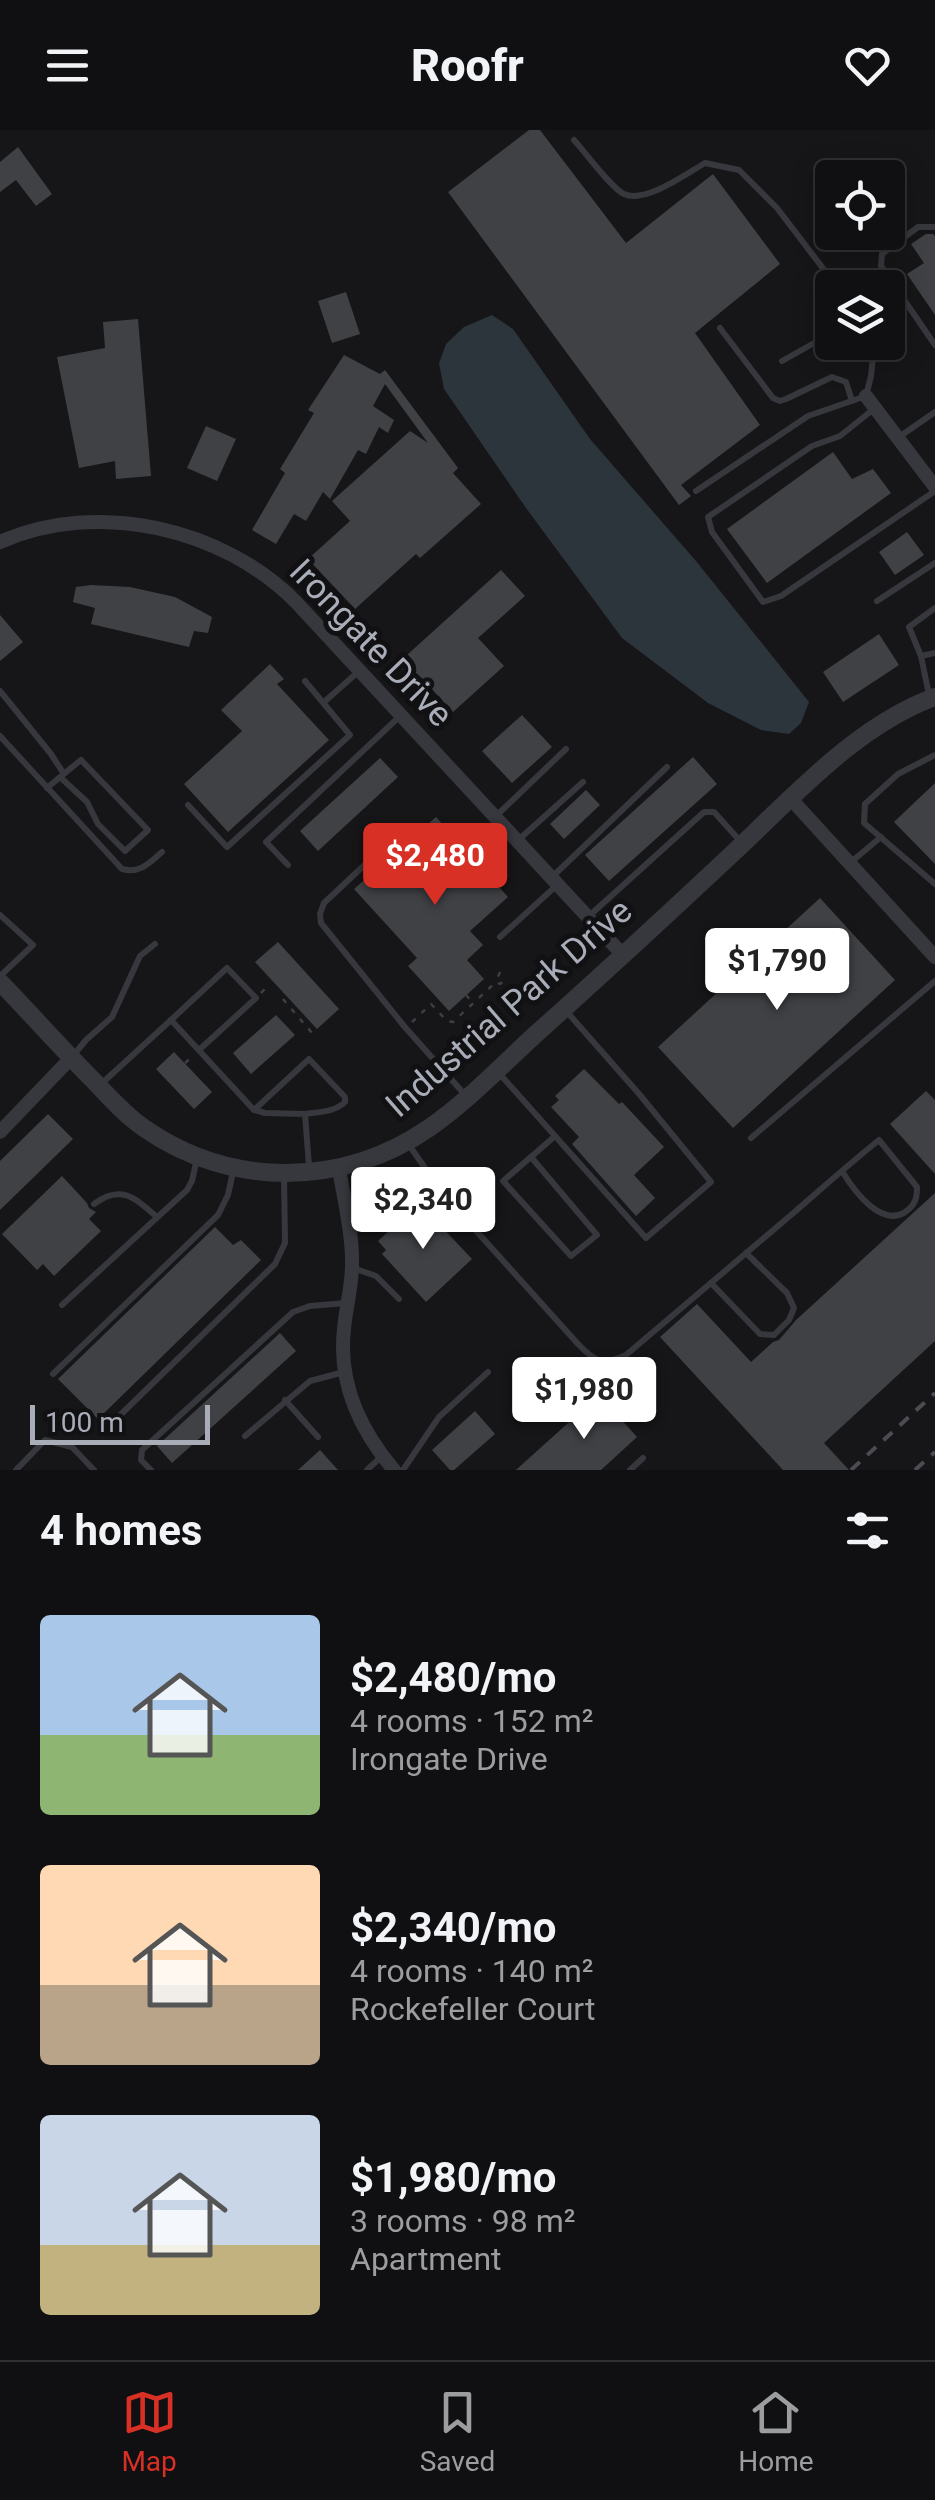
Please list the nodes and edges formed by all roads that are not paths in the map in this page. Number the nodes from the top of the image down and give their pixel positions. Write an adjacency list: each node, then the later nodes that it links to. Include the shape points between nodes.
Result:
1 (574, 140): 3 (lane, via 620,193 632,196 705,163 739,170)
2 (935, 228): 6 (lane, via 918,227 882,254 880,266)
3 (824, 270)
4 (720, 328): 9 (lane, via 773,398 786,399 832,377)
5 (815, 344): 8 (lane)
6 (935, 345)
7 (873, 360): 9 (lane)
8 (782, 362)
9 (864, 402): 11 (street); 12 (lane, via 840,436 812,446 708,516 712,532 763,602 782,596); 13 (lane, via 808,416)
10 (935, 412): 11 (lane)
11 (898, 438): 12 (street)
12 (935, 489)
13 (696, 490)
14 (0, 542): 20 (street, Irongate Drive, via 42,528 115,524 212,545 280,586)
15 (935, 562): 16 (lane)
16 (877, 601)
17 (935, 608): 19 (lane, via 909,627)
18 (935, 653): 19 (lane)
19 (921, 656): 23 (lane)
20 (360, 671): 24 (lane); 25 (street, Irongate Drive)
21 (306, 681): 24 (lane)
22 (0, 691): 30 (lane)
23 (933, 701): 33 (street, Industrial Park Drive, via 869,733)
24 (324, 702): 34 (lane, via 350,735 228,847)
25 (400, 716): 35 (street, Irongate Drive); 42 (lane, via 266,842)
26 (0, 736): 32 (lane)
27 (566, 748): 35 (lane)
28 (935, 755): 37 (lane, via 898,774 864,804 864,823)
29 (667, 766): 43 (lane)
30 (62, 776): 30 (lane, via 125,852 148,830 81,760); 32 (lane)
31 (582, 782): 38 (lane)
32 (47, 788): 40 (lane, via 122,868 135,871)
33 (791, 800): 39 (street, Industrial Park Drive); 41 (street)
34 (188, 805)
35 (493, 818): 38 (street, Irongate Drive)
36 (405, 827): 59 (lane, via 324,903 321,923)
37 (881, 838): 41 (lane); 44 (lane)
38 (516, 842): 43 (street, Irongate Drive)
39 (743, 844): 46 (lane, via 714,812 704,812); 49 (street, Industrial Park Drive)
40 (162, 852)
41 (850, 863): 50 (street)
42 (288, 865)
43 (554, 882): 46 (street, Irongate Drive); 47 (lane)
44 (935, 884)
45 (0, 914): 51 (lane, via 33,946)
46 (588, 918): 49 (street, Irongate Drive)
47 (500, 937)
48 (155, 944): 56 (lane, via 140,956 112,1017)
49 (623, 956): 53 (street, Industrial Park Drive)
50 (935, 957)
51 (0, 979): 56 (street, Industrial Park Drive)
52 (935, 981): 64 (lane)
53 (564, 1009): 57 (street, Industrial Park Drive); 63 (lane, via 711,1182 646,1238)
54 (170, 1020): 55 (lane); 55 (lane, via 227,968 256,998); 58 (lane)
55 (196, 1053): 60 (lane)
56 (71, 1058): 58 (street, Industrial Park Drive); 62 (street)
57 (496, 1070): 59 (street, Industrial Park Drive); 63 (lane)
58 (98, 1086): 66 (street, Industrial Park Drive, via 144,1128)
59 (467, 1096): 65 (street, Industrial Park Drive)
60 (254, 1110): 61 (lane); 61 (lane, via 309,1059 345,1102)
61 (305, 1114): 71 (lane)
62 (0, 1132)
63 (554, 1137): 67 (lane)
64 (751, 1138)
65 (406, 1142): 69 (street, Industrial Park Drive); 79 (lane, via 590,1356 612,1362 626,1356)
66 (198, 1155): 68 (street, Industrial Park Drive); 75 (lane, via 187,1190)
67 (531, 1157): 67 (lane, via 503,1181 572,1256 597,1235)
68 (234, 1166): 72 (street, Industrial Park Drive); 85 (lane, via 218,1215)
69 (339, 1169): 71 (street, Industrial Park Drive); 76 (street)
70 (842, 1171): 70 (lane, via 883,1216 908,1211 918,1197 879,1140); 77 (lane)
71 (309, 1172): 72 (street, Industrial Park Drive)
72 (284, 1173): 87 (lane, via 285,1242 274,1264)
73 (402, 1192): 76 (lane, via 371,1220)
74 (94, 1204): 75 (lane, via 120,1194)
75 (158, 1217): 82 (lane)
76 (349, 1224): 78 (street)
77 (746, 1253): 79 (lane); 79 (lane, via 794,1308 774,1335 760,1334)
78 (352, 1268): 80 (lane, via 376,1276); 81 (street)
79 (711, 1283)
80 (399, 1300)
81 (348, 1303): 83 (street); 94 (lane, via 293,1312 142,1450 141,1460)
82 (62, 1306)
83 (345, 1372): 86 (lane, via 310,1380); 90 (street, via 353,1407)
84 (488, 1372): 97 (lane, via 439,1417)
85 (54, 1374)
86 (285, 1400): 88 (lane); 89 (lane)
87 (109, 1426)
88 (244, 1436)
89 (318, 1437)
90 (382, 1456): 95 (lane); 96 (street)
91 (644, 1458): 98 (lane)
92 (16, 1470): 93 (lane, via 45,1440 72,1448)
93 (94, 1470)
94 (151, 1470)
95 (367, 1470)
96 (394, 1470)
97 (402, 1470)
98 (630, 1470)

